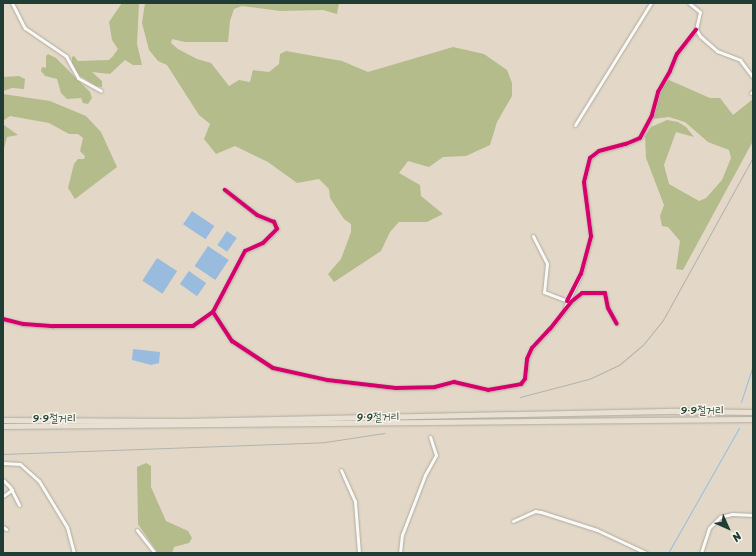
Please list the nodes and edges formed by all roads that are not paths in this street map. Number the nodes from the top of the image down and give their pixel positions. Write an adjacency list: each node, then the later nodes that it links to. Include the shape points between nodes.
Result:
1 (12, 3): 6 (street, via 25,28 66,56 78,78)
2 (651, 3): 7 (street)
3 (689, 3): 4 (street, via 700,12)
4 (696, 30): 5 (street, via 717,51 740,60); 10 (street, via 677,54 658,92 652,115 640,138 599,151 590,158 584,182 591,236 581,274)
5 (753, 77)
6 (101, 91)
7 (575, 125)
8 (225, 190): 12 (street, via 277,226 263,243 242,255)
9 (533, 236): 10 (street, via 547,264 544,292)
10 (567, 301): 11 (street)
11 (565, 309): 12 (street, via 532,348 527,359 523,382 488,390 454,382 435,387 396,388 285,372 260,361 232,341); 14 (street, via 579,294 601,291 606,294 608,308)
12 (213, 312): 13 (street, via 187,328 54,326 23,324)
13 (3, 319)
14 (617, 324)
15 (753, 412): 17 (highway, 9·9절거리, via 677,411 183,421)
16 (753, 419): 18 (highway, 9·9절거리)
17 (3, 420)
18 (3, 426)
19 (430, 437): 34 (street, via 436,455 425,475 401,539)
20 (3, 462): 29 (street, via 20,464 35,475 66,527)
21 (341, 470): 33 (street, via 356,502)
22 (3, 480): 23 (street)
23 (12, 490): 24 (street); 25 (street)
24 (3, 496)
25 (19, 505)
26 (753, 516): 36 (street, via 732,514 720,517 709,528)
27 (513, 521): 35 (street, via 535,511 541,512 597,530)
28 (137, 530): 32 (street)
29 (73, 548): 30 (street); 31 (street)
30 (71, 553)
31 (74, 553)
32 (155, 553)
33 (359, 553)
34 (400, 553)
35 (646, 553)
36 (701, 553)

